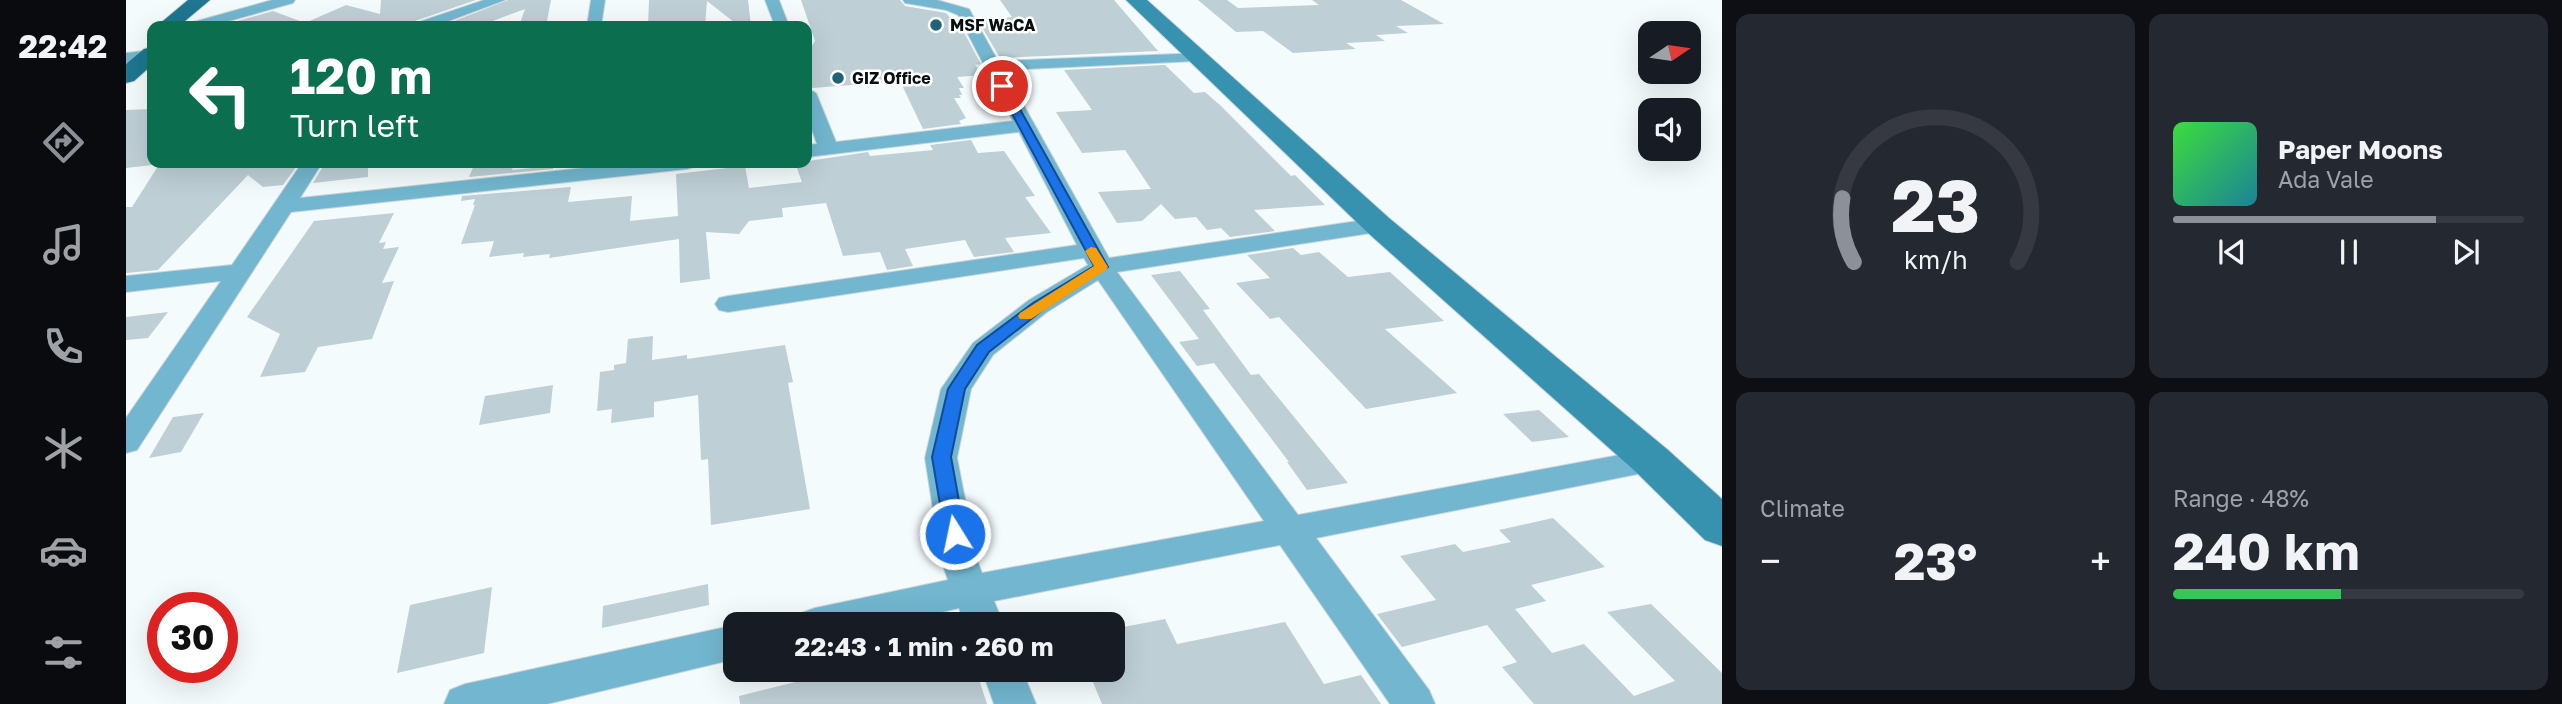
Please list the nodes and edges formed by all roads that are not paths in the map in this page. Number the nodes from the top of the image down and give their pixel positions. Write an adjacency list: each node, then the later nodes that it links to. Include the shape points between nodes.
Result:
1 (200, 0): 9 (main road)
2 (221, 0): 10 (main road)
3 (288, 0): 11 (street)
4 (498, 0): 12 (street)
5 (598, 0): 13 (street)
6 (772, 0): 14 (street)
7 (910, 0): 19 (street, via 964,12)
8 (1136, 0): 17 (street)
9 (173, 21)
10 (195, 21)
11 (213, 21)
12 (436, 21)
13 (595, 21)
14 (780, 21)
15 (147, 52): 18 (main road)
16 (147, 56): 20 (main road)
17 (1197, 56): 19 (street); 29 (street)
18 (126, 58)
19 (992, 66): 22 (street)
20 (126, 76)
21 (812, 106): 23 (street)
22 (1023, 126): 23 (street); 30 (street)
23 (829, 149): 24 (street)
24 (812, 151)
25 (309, 168): 28 (street)
26 (591, 168): 27 (street)
27 (572, 169): 28 (street)
28 (285, 206): 31 (street)
29 (1378, 225): 30 (street); 35 (street)
30 (1096, 258): 33 (street); 37 (street); 38 (street, via 983,349 956,389 942,457 960,560)
31 (242, 271): 32 (street); 34 (street)
32 (126, 284)
33 (728, 304)
34 (126, 442)
35 (1652, 461): 36 (street); 37 (street)
36 (1722, 527)
37 (1289, 531): 38 (street); 46 (street)
38 (972, 590): 39 (street); 40 (street)
39 (873, 612)
40 (980, 612)
41 (723, 646): 43 (street)
42 (1007, 682): 45 (street)
43 (571, 691): 44 (street)
44 (466, 704)
45 (1015, 704)
46 (1414, 704)

